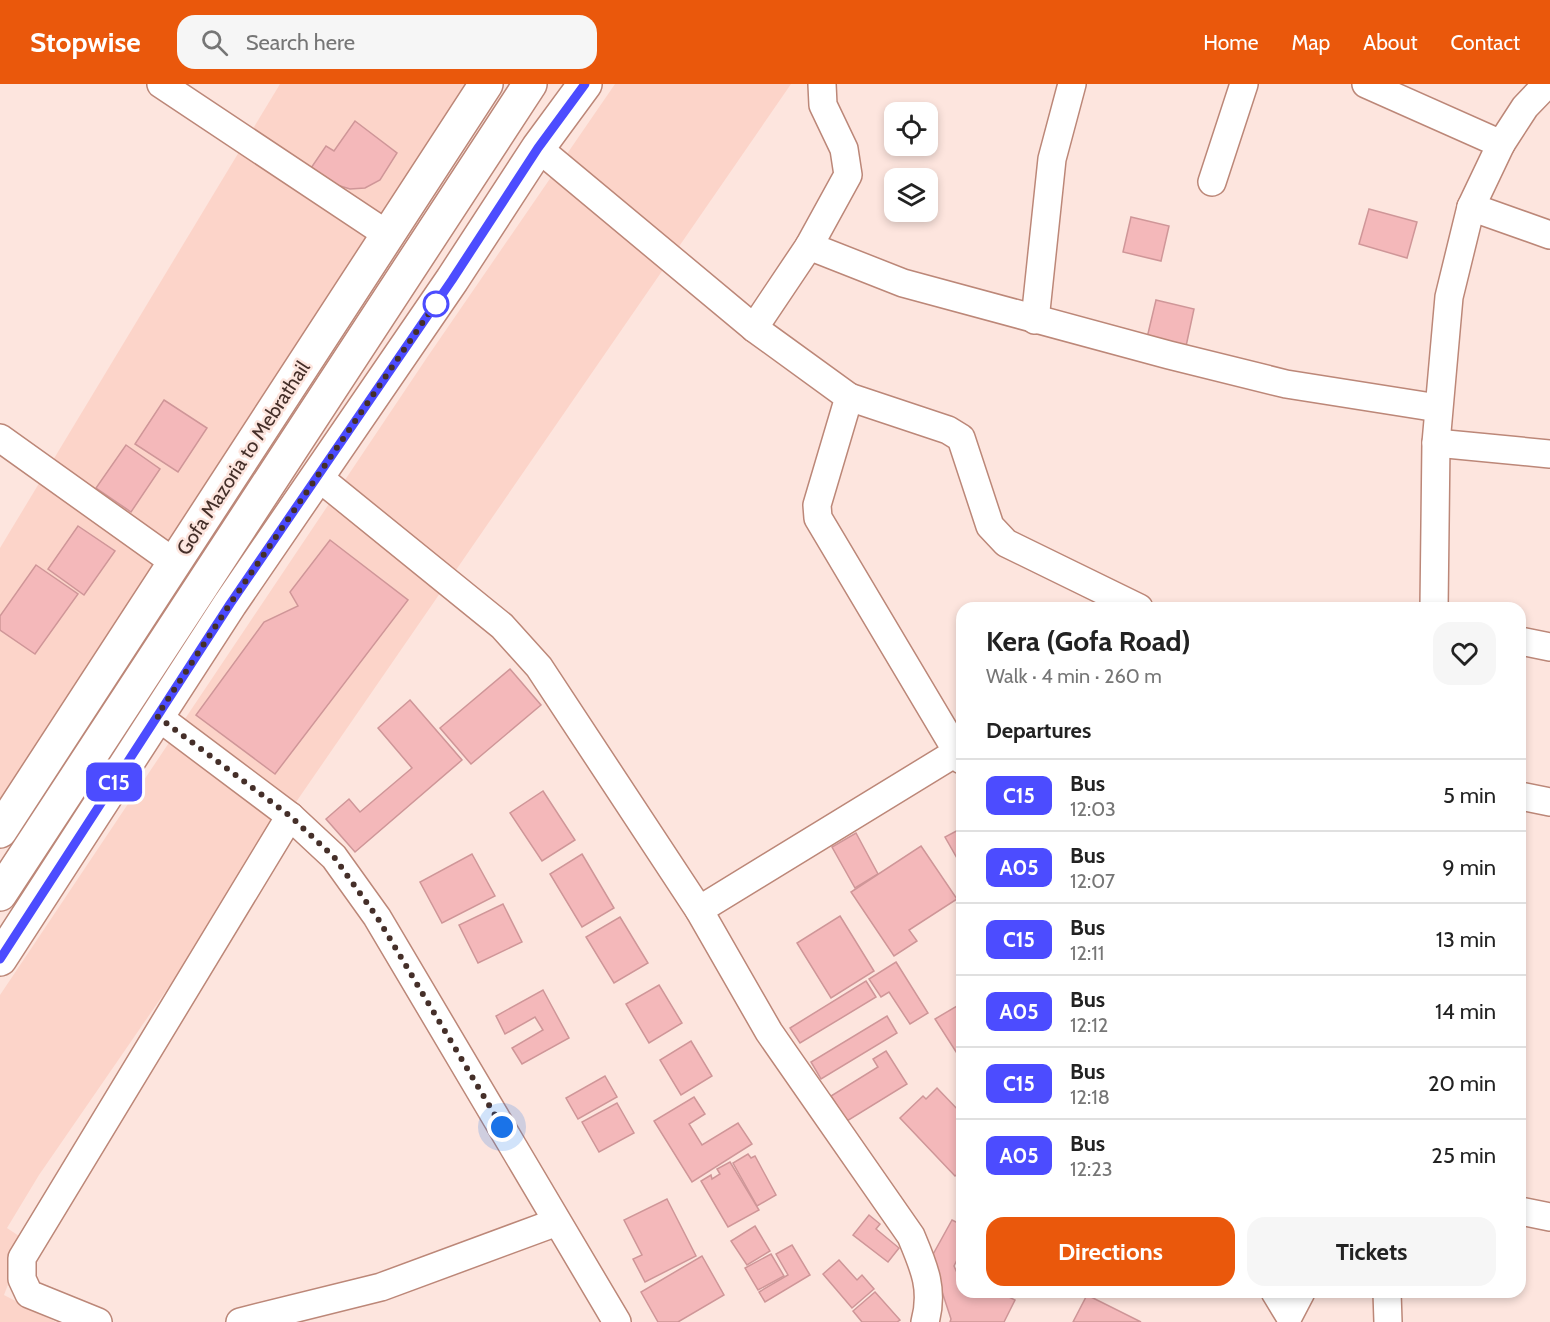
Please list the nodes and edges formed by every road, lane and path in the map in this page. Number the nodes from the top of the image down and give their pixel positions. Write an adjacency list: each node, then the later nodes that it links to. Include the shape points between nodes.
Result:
1 (161, 84): 14 (street)
2 (530, 84): 37 (main road)
3 (822, 84): 16 (street, via 823,105 844,149 848,175)
4 (1072, 84): 17 (street, via 1052,159)
5 (1244, 84): 12 (street)
6 (1366, 84): 10 (street)
7 (1547, 84): 10 (street, via 1525,107)
8 (483, 91): 14 (main road, Gofa Mazoria to Mebrathail)
9 (579, 91): 11 (main road)
10 (1501, 144): 13 (street)
11 (538, 148): 18 (street); 24 (main road)
12 (1212, 182)
13 (1471, 207): 15 (street); 20 (street, via 1449,297)
14 (388, 235): 25 (main road, Gofa Mazoria to Mebrathail)
15 (1550, 235)
16 (809, 246): 17 (street, via 903,283); 18 (street)
17 (1035, 320): 20 (street, via 1286,384)
18 (754, 328): 19 (street)
19 (849, 397): 26 (street, via 948,430 961,438 990,526 1006,543); 31 (street, via 817,505 818,518)
20 (1438, 408): 22 (street)
21 (0, 438): 25 (street)
22 (1436, 443): 23 (street); 27 (street)
23 (1550, 454)
24 (317, 476): 30 (main road); 38 (street, via 502,626 539,667)
25 (175, 563): 36 (main road, Gofa Mazoria to Mebrathail)
26 (1127, 602)
27 (1434, 602)
28 (1526, 642): 29 (street)
29 (1550, 647)
30 (157, 716): 35 (street); 39 (main road)
31 (956, 751)
32 (956, 758): 38 (street)
33 (1526, 797): 34 (street)
34 (1550, 802)
35 (290, 816): 42 (street, via 334,857 377,917); 46 (street, via 22,1258 22,1279 29,1294)
36 (0, 831)
37 (0, 894)
38 (699, 910): 49 (street, via 769,1032 911,1236 924,1268 930,1302)
39 (0, 959)
40 (1526, 1212): 41 (street)
41 (1550, 1217)
42 (557, 1222): 47 (street, via 381,1287); 48 (street)
43 (1281, 1298): 45 (street)
44 (1387, 1298): 50 (street)
45 (1292, 1309)
46 (98, 1322)
47 (240, 1322)
48 (617, 1322)
49 (925, 1322)
50 (1388, 1322)

